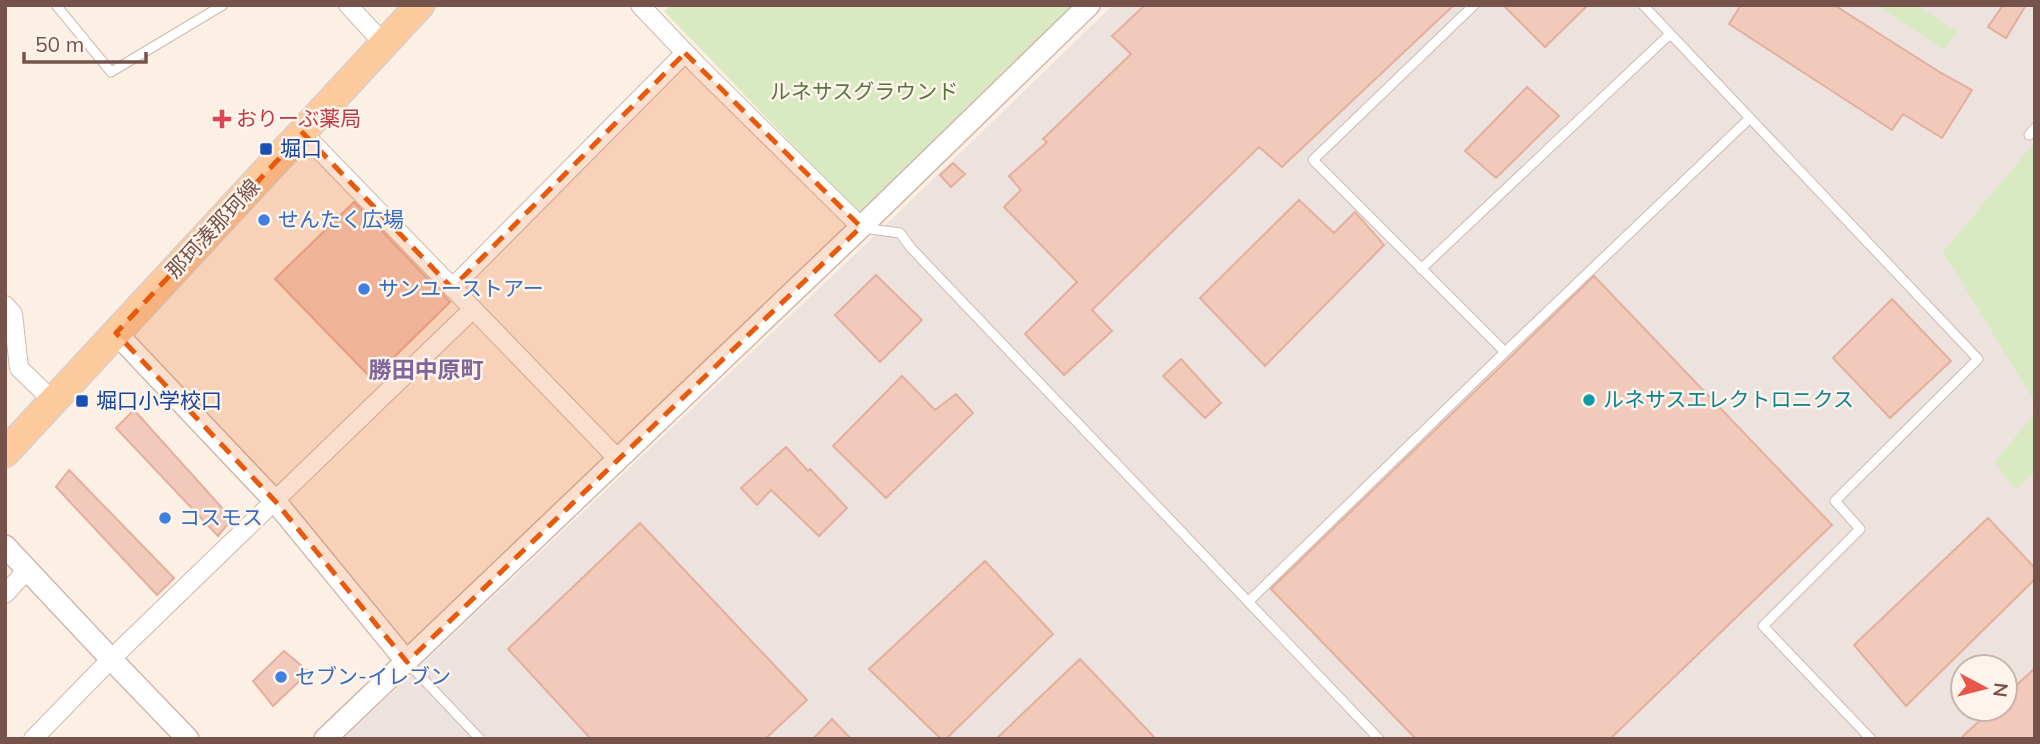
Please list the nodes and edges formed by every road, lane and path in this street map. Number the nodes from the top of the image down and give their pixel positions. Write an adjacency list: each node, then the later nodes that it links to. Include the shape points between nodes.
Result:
1 (56, 5): 2 (lane, via 111,72)
2 (223, 5)
3 (348, 5): 10 (street)
4 (420, 5): 10 (main road, 那珂湊那珂線)
5 (640, 5): 11 (street)
6 (1089, 5): 14 (street)
7 (1474, 5): 15 (lane, via 1313,160)
8 (1643, 5): 9 (lane)
9 (1670, 34): 12 (lane); 15 (lane)
10 (384, 44): 13 (main road, 那珂湊那珂線)
11 (685, 53): 14 (street); 16 (street)
12 (1750, 118): 20 (lane); 36 (lane, via 1978,359 1835,501 1860,529 1763,626)
13 (303, 133): 16 (street); 19 (main road, 那珂湊那珂線)
14 (861, 227): 23 (street); 28 (lane, via 900,233)
15 (1420, 269): 20 (lane)
16 (452, 288): 18 (street)
17 (5, 305): 21 (street, via 13,314 19,368)
18 (473, 309): 23 (street); 24 (street)
19 (116, 333): 21 (main road, 那珂湊那珂線); 24 (street)
20 (1505, 352): 28 (lane)
21 (53, 401): 22 (main road, 那珂湊那珂線)
22 (5, 453)
23 (618, 459): 30 (street)
24 (275, 501): 29 (street); 30 (street)
25 (5, 546): 26 (street)
26 (27, 570): 27 (street); 29 (street)
27 (5, 594)
28 (1249, 601): 35 (lane)
29 (111, 659): 31 (street); 32 (street)
30 (407, 662): 33 (street); 34 (lane)
31 (33, 739)
32 (188, 739)
33 (325, 739)
34 (480, 739)
35 (1379, 739)
36 (1871, 739)

